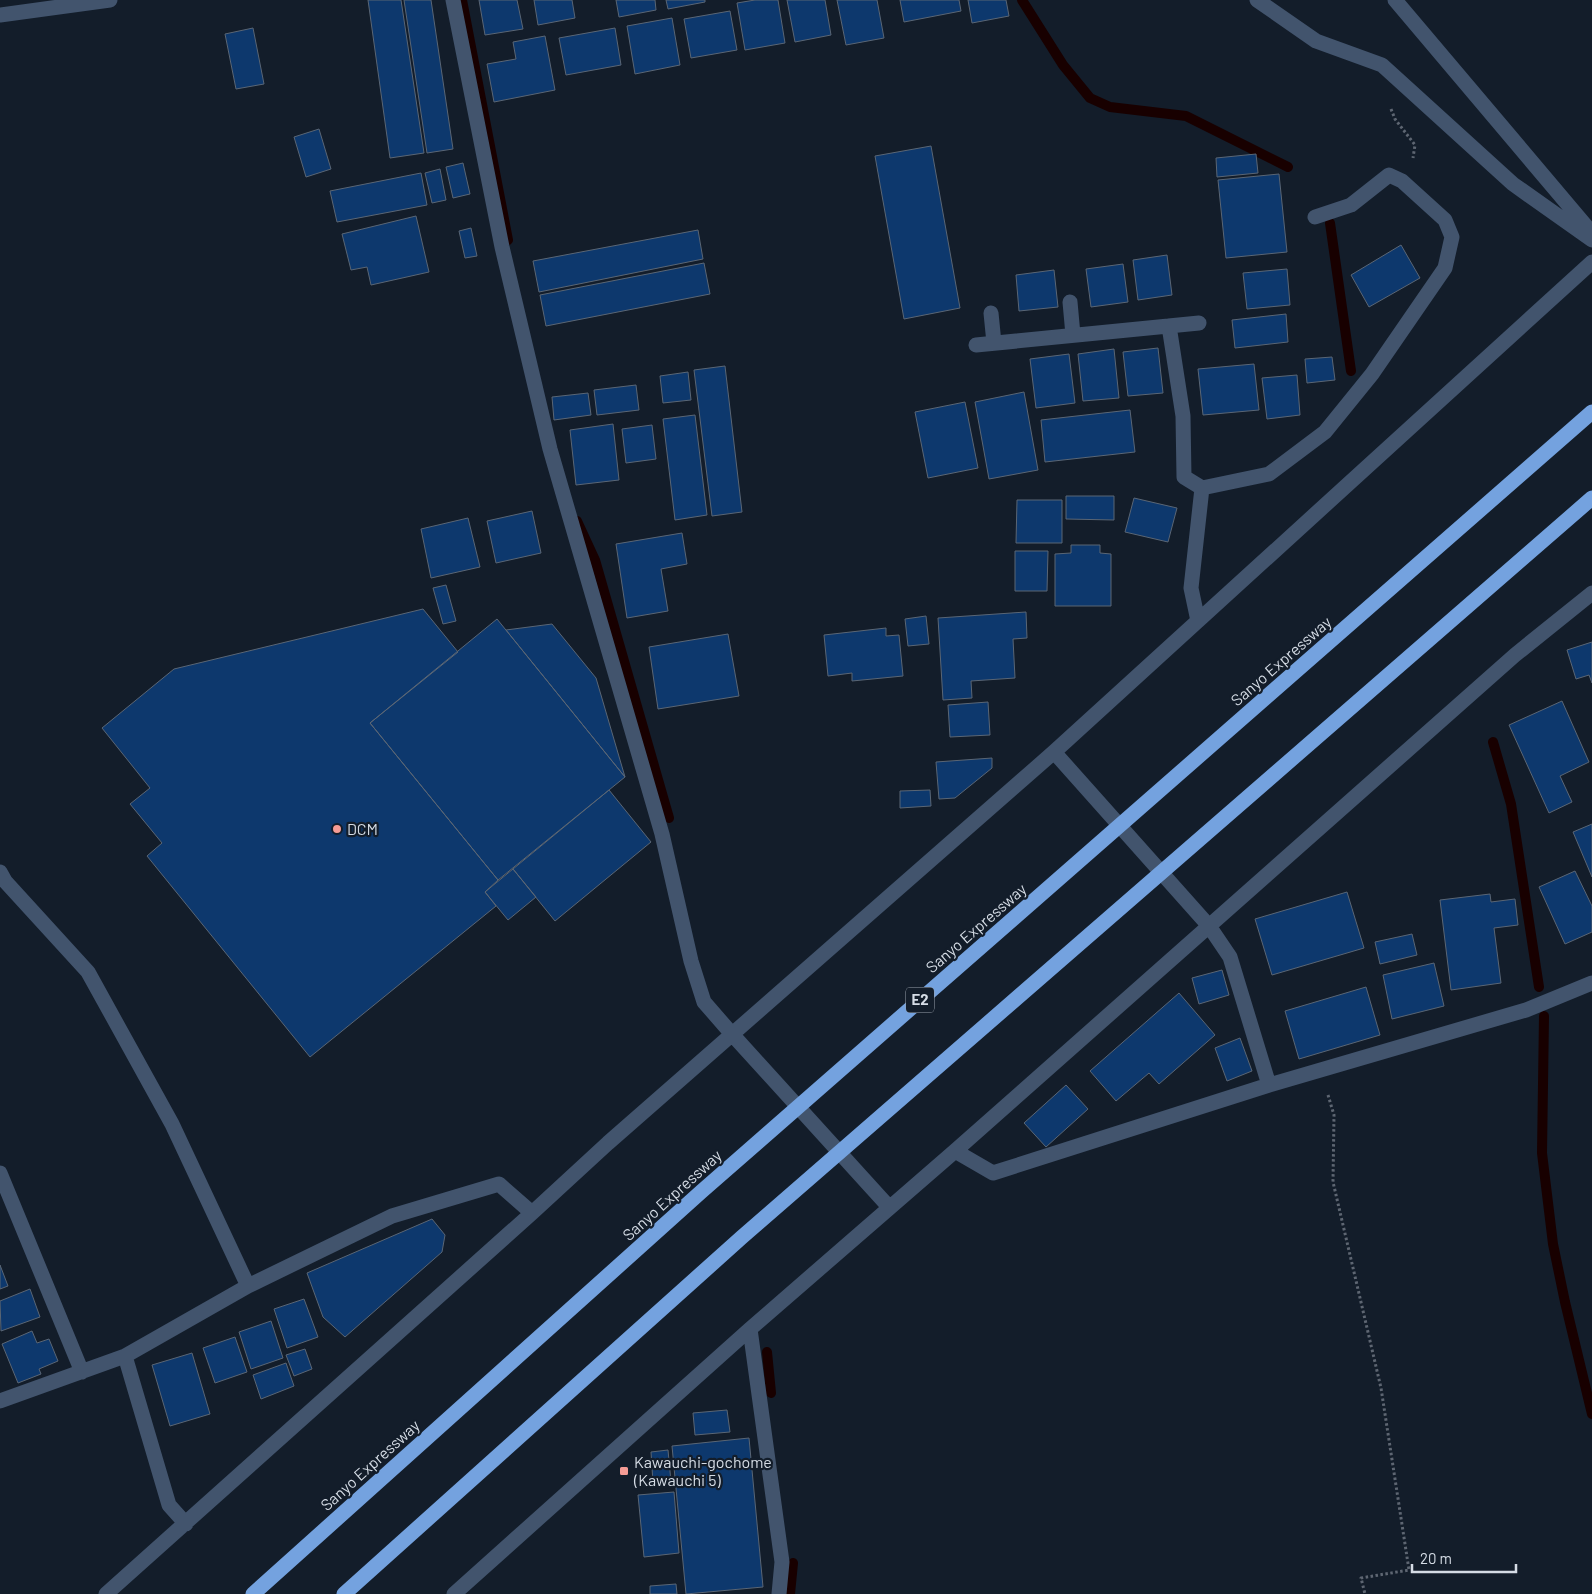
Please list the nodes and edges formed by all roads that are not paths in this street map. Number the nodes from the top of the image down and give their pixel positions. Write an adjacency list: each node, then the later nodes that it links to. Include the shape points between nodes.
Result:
1 (110, 0): 5 (street)
2 (453, 0): 26 (street, via 502,246 550,449 662,834 691,961 704,1002)
3 (1257, 0): 8 (street, via 1316,41 1382,66 1514,184)
4 (1395, 0): 7 (street)
5 (0, 15)
6 (1315, 217): 18 (street, via 1351,205 1389,175 1402,182 1445,220 1452,237 1445,268 1372,374 1325,432 1269,474)
7 (1592, 233)
8 (1592, 240)
9 (1592, 262): 21 (street)
10 (1070, 302): 14 (street)
11 (991, 313): 15 (street)
12 (1200, 323): 13 (street)
13 (1169, 326): 14 (street); 18 (street, via 1183,416 1184,477)
14 (1073, 336): 15 (street)
15 (994, 343): 16 (street)
16 (976, 345)
17 (1592, 412): 39 (highway, Sanyo Expressway / E2, bridge, via 702,1191)
18 (1202, 488): 21 (street, via 1191,588)
19 (1592, 498): 40 (highway, bridge, via 742,1237)
20 (1592, 593): 24 (street, via 1515,655)
21 (1198, 621): 22 (street)
22 (1054, 752): 24 (street); 26 (street)
23 (0, 872): 32 (street, via 88,972 172,1124)
24 (1209, 926): 27 (street, via 1230,957); 28 (street)
25 (1592, 983): 27 (street, via 1526,1010)
26 (731, 1034): 30 (street); 31 (street)
27 (1269, 1085): 28 (street, via 993,1173)
28 (955, 1151): 30 (street)
29 (0, 1173): 35 (street)
30 (889, 1208): 33 (street)
31 (532, 1213): 32 (street, via 499,1184 392,1216); 37 (street)
32 (248, 1286): 34 (street)
33 (750, 1329): 41 (street); 42 (street, via 782,1562)
34 (125, 1356): 35 (street); 37 (street, via 169,1505)
35 (82, 1372): 36 (street)
36 (0, 1401)
37 (186, 1524): 38 (street)
38 (106, 1594)
39 (253, 1594)
40 (344, 1594)
41 (454, 1594)
42 (779, 1594)

